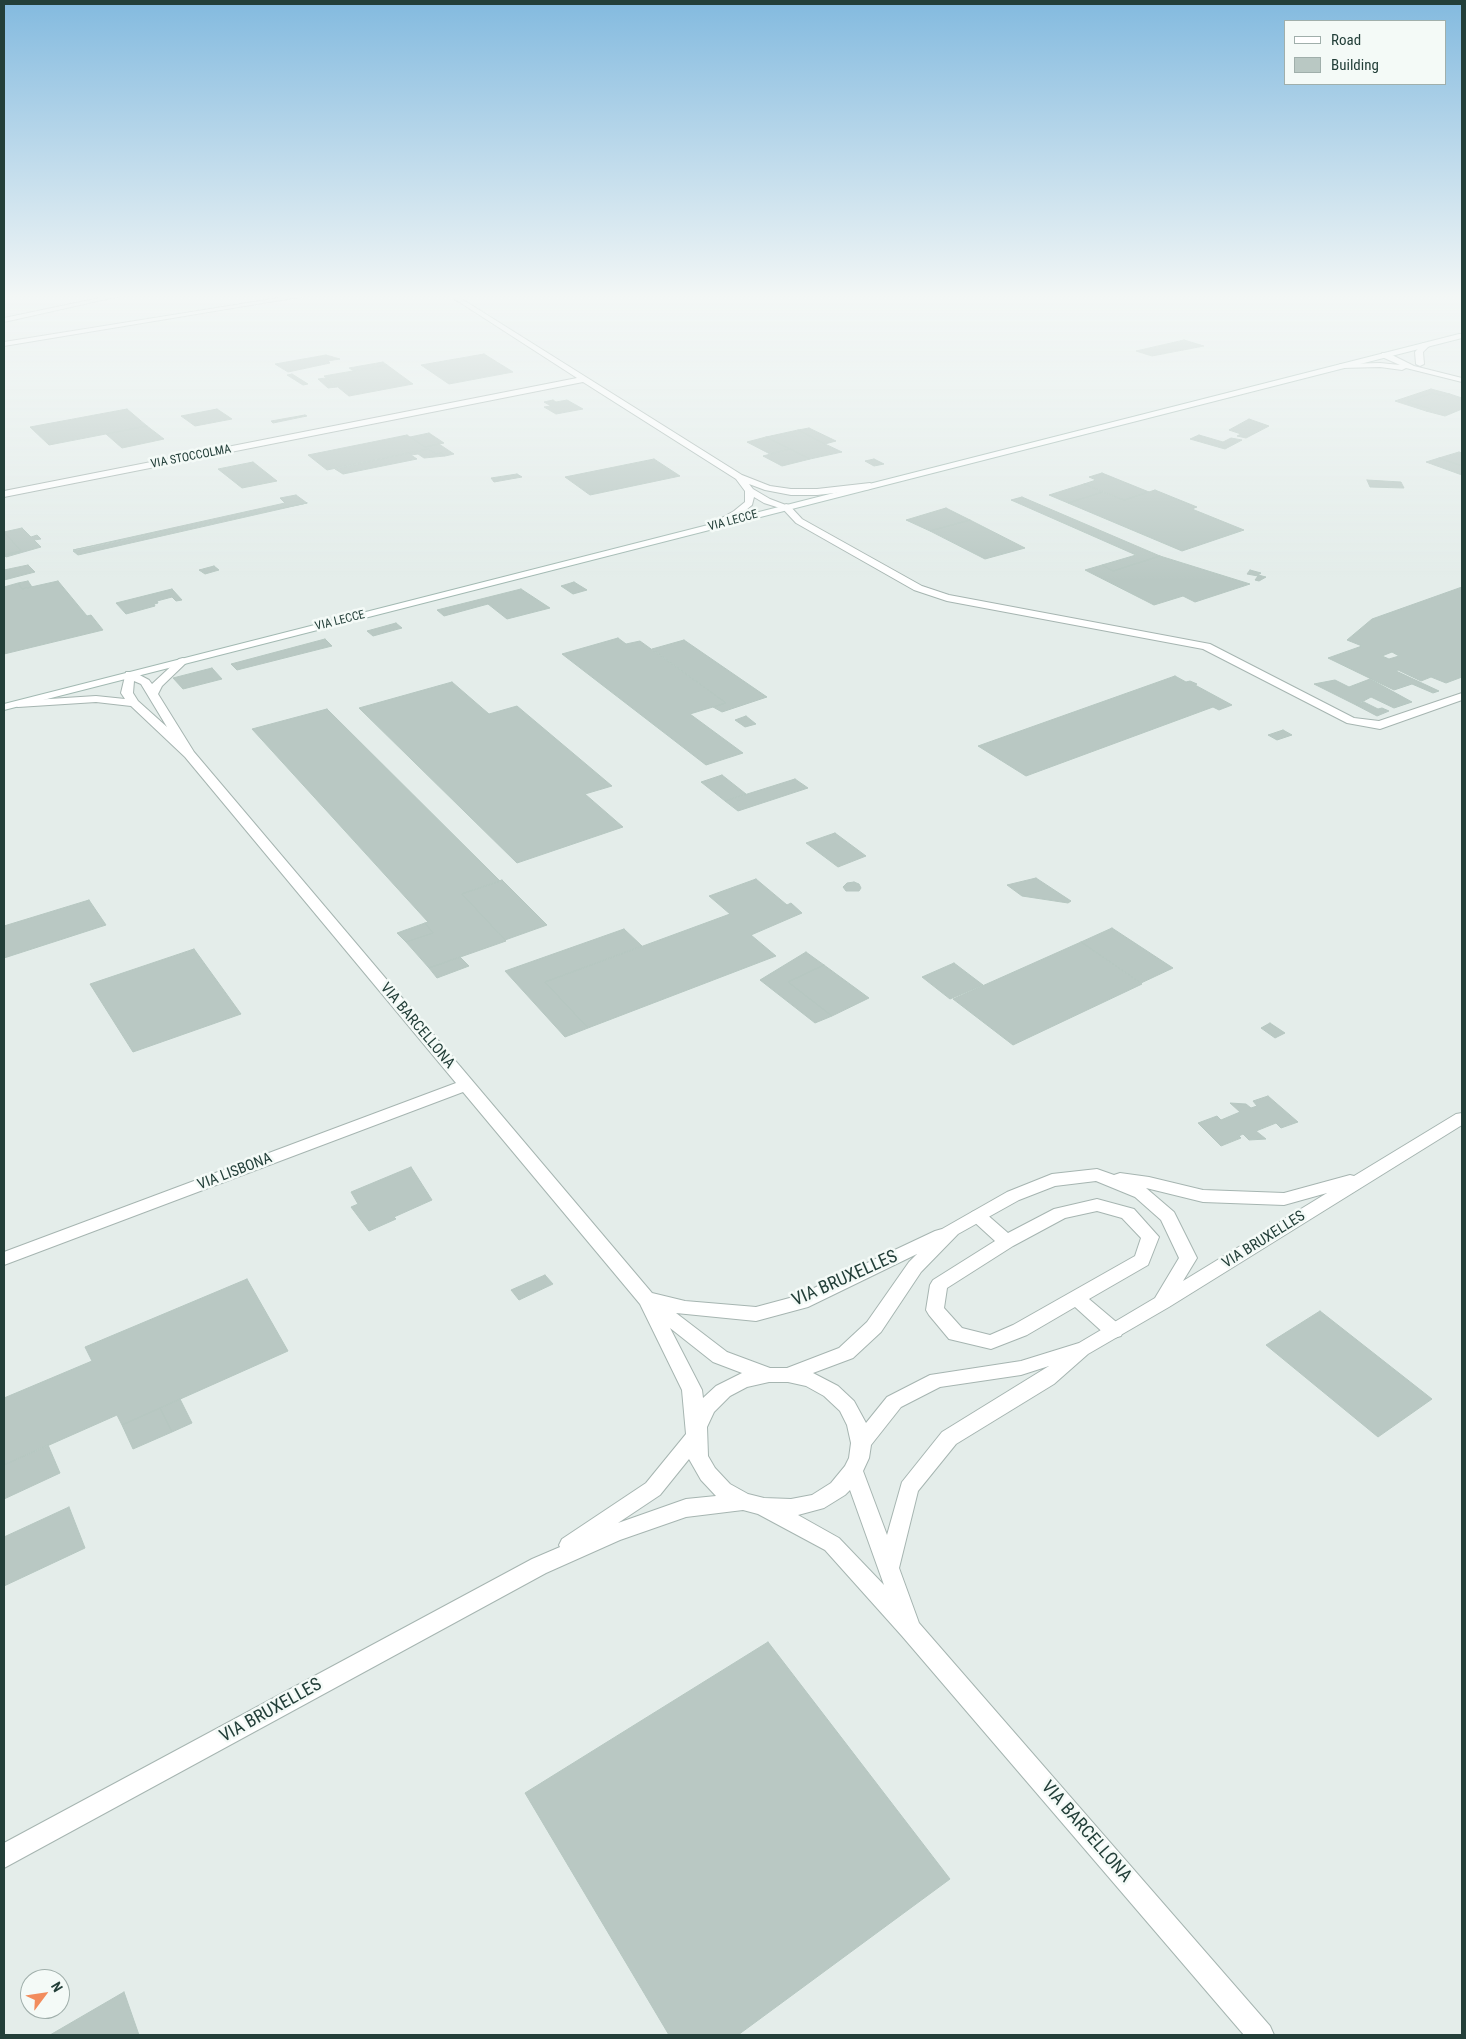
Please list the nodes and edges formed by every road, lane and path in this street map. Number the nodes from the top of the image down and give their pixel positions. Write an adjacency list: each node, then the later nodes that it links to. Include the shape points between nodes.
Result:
1 (524, 391): 8 (street, VIA STOCCOLMA)
2 (604, 391): 4 (street)
3 (1242, 391): 5 (street, VIA LECCE)
4 (739, 477): 6 (street); 7 (street)
5 (870, 486): 6 (street, via 817,492); 9 (street, VIA LECCE)
6 (768, 488): 9 (street, via 780,497)
7 (750, 491): 9 (street); 10 (street, via 749,503)
8 (4, 494)
9 (786, 507): 10 (street, VIA LECCE); 14 (street, via 799,521 918,588 947,598 1206,646 1351,721 1380,725)
10 (714, 526): 11 (street, VIA LECCE)
11 (183, 661): 12 (street, VIA LECCE); 13 (street, via 158,684)
12 (130, 674): 13 (street, VIA BARCELLONA, via 145,682); 15 (street, via 127,693); 16 (street, VIA LECCE)
13 (153, 693): 18 (street, VIA BARCELLONA)
14 (1462, 696)
15 (134, 703): 16 (street, via 96,698); 18 (street, VIA BARCELLONA)
16 (18, 704): 17 (street, VIA LECCE)
17 (4, 707)
18 (189, 754): 19 (street, VIA BARCELLONA)
19 (466, 1085): 26 (street, VIA LISBONA); 28 (street, VIA BARCELLONA)
20 (1462, 1118): 22 (street, VIA BRUXELLES)
21 (1097, 1176): 22 (street, VIA BRUXELLES, via 1149,1183 1203,1196 1284,1199); 23 (street, VIA BRUXELLES, via 1052,1180 1013,1196); 29 (street, VIA BRUXELLES, via 1141,1193 1168,1216 1188,1258)
22 (1366, 1177): 29 (street, VIA BRUXELLES)
23 (978, 1216): 24 (street, VIA BRUXELLES); 25 (street)
24 (952, 1230): 28 (street, VIA BRUXELLES, via 802,1302 756,1314 685,1308); 32 (street, VIA BRUXELLES, via 915,1267 874,1327 846,1353)
25 (1007, 1242): 27 (street, via 1060,1213 1097,1205 1128,1213 1150,1237 1142,1260); 27 (street, via 939,1285 935,1310 956,1334 991,1342 1020,1330)
26 (4, 1259)
27 (1076, 1298): 30 (street)
28 (646, 1299): 32 (street, VIA BARCELLONA, via 720,1357); 33 (street, VIA BARCELLONA, via 692,1390)
29 (1161, 1303): 30 (street, VIA BRUXELLES)
30 (1114, 1331): 31 (street, VIA BRUXELLES)
31 (1086, 1348): 34 (street, VIA BRUXELLES, via 1021,1368 937,1380 894,1402); 39 (street, VIA BRUXELLES, via 1046,1379 950,1438 908,1488)
32 (778, 1375): 33 (street, VIA BRUXELLES, via 743,1380 722,1391 706,1407); 34 (street, VIA BRUXELLES, via 811,1380 836,1396 847,1406 857,1424)
33 (696, 1432): 36 (street, VIA BRUXELLES, via 698,1457 708,1474 723,1490); 38 (street, VIA BRUXELLES, via 653,1489)
34 (861, 1443): 35 (street, VIA BRUXELLES)
35 (853, 1471): 37 (street, VIA BRUXELLES, via 838,1489 817,1502 791,1508); 39 (street, VIA BARCELLONA)
36 (743, 1501): 37 (street, VIA BRUXELLES); 38 (street, VIA BRUXELLES, via 686,1508 613,1534)
37 (764, 1507): 40 (street, VIA BARCELLONA, via 832,1544)
38 (539, 1566): 41 (street, VIA BRUXELLES)
39 (889, 1567): 40 (street, VIA BARCELLONA)
40 (910, 1629): 42 (street, VIA BARCELLONA)
41 (4, 1856)
42 (1261, 2035)

